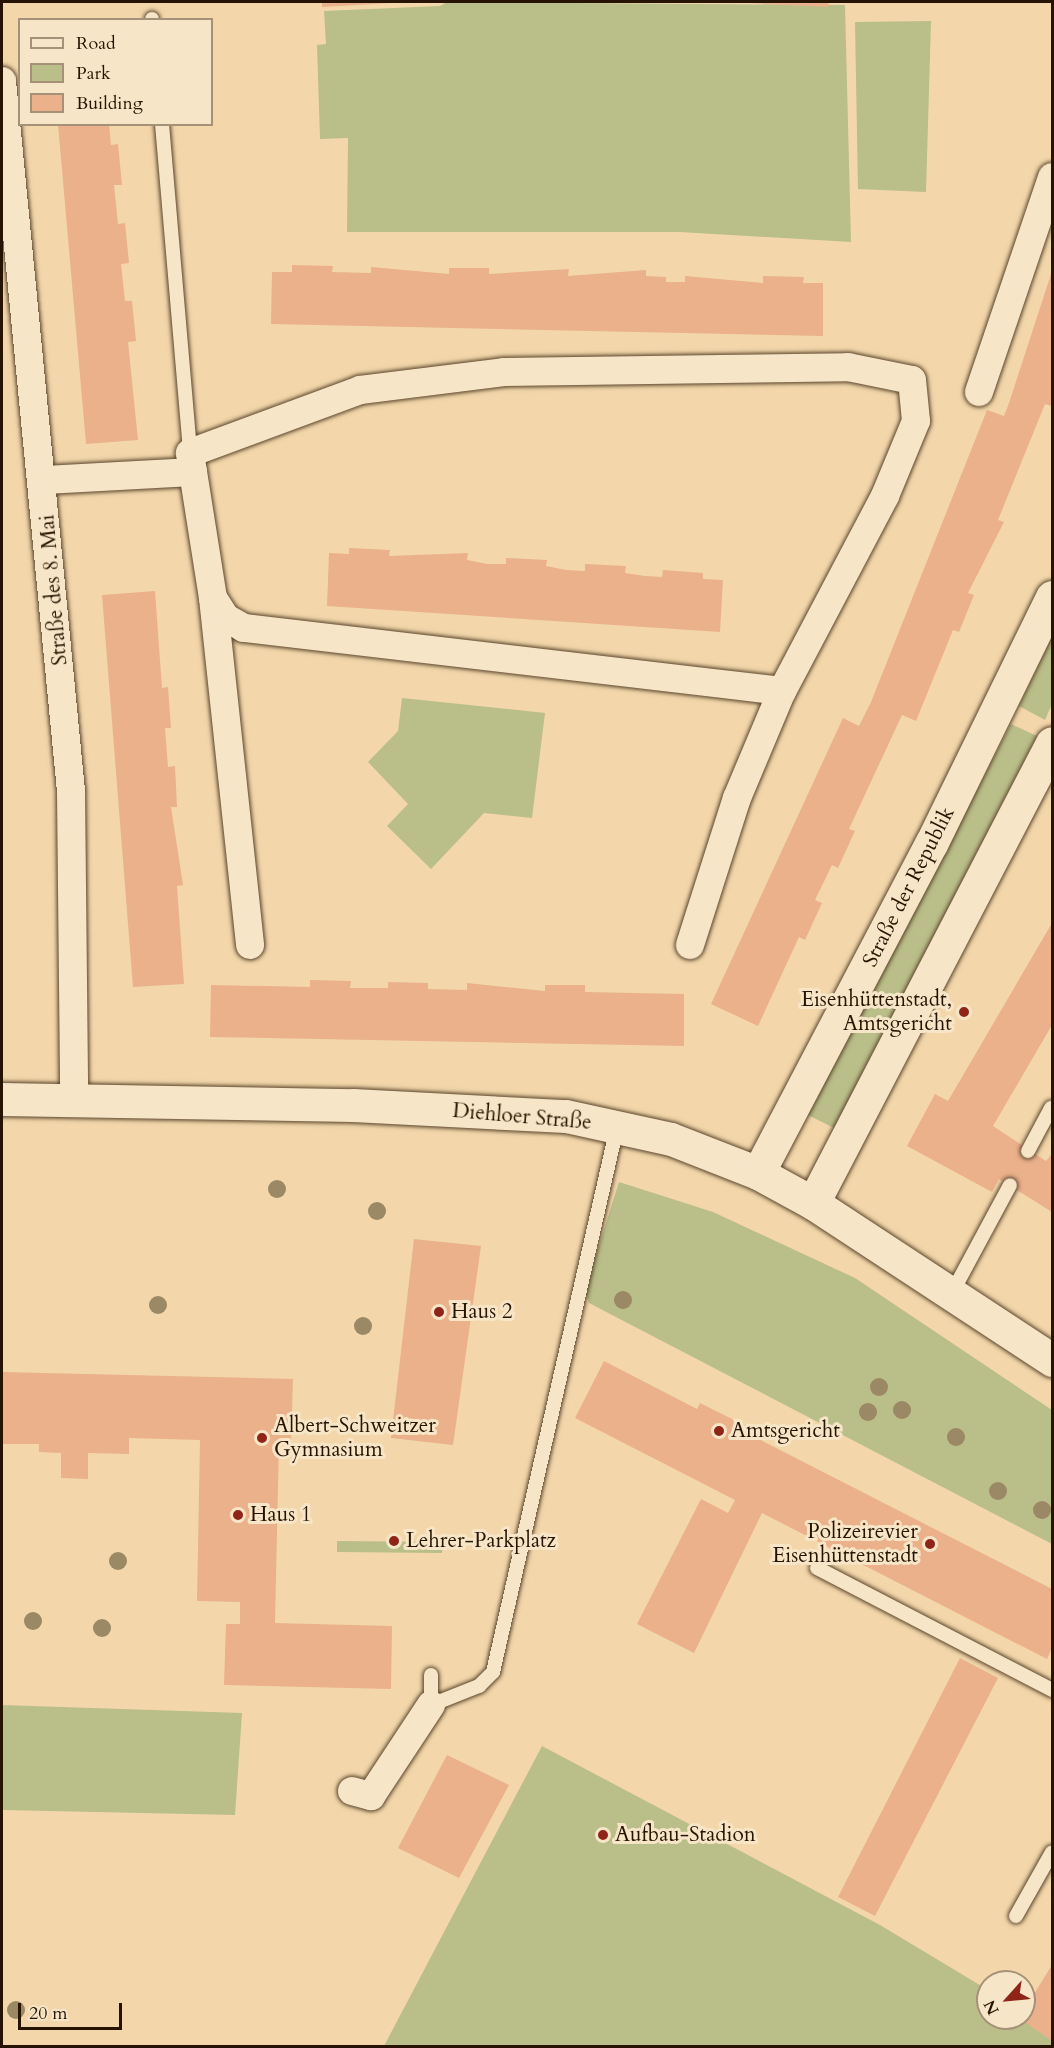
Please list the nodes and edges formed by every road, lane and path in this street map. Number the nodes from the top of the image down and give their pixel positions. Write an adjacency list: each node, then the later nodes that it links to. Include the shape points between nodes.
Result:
1 (2, 81): 6 (street, Straße des 8. Mai)
2 (162, 126): 5 (lane)
3 (1053, 177): 4 (street)
4 (979, 393)
5 (191, 462): 6 (street); 8 (street); 9 (street, via 360,390 504,372 848,367 912,380 916,421 890,485)
6 (45, 480): 14 (street, Straße des 8. Mai, via 71,791)
7 (1053, 597): 18 (street, Straße der Republik, via 937,834)
8 (213, 598): 9 (street, via 226,618 244,628); 11 (street)
9 (782, 691): 12 (street, via 737,798)
10 (1053, 742): 20 (street)
11 (250, 945)
12 (690, 945)
13 (2, 1099): 14 (street, Diehloer Straße)
14 (74, 1101): 16 (street, Diehloer Straße, via 353,1105 566,1116)
15 (1052, 1107): 17 (lane)
16 (617, 1127): 18 (street, Diehloer Straße, via 671,1139); 26 (lane, via 493,1672 478,1686)
17 (1028, 1151)
18 (758, 1173): 20 (street, Diehloer Straße)
19 (1010, 1185): 21 (lane)
20 (813, 1203): 21 (street, Diehloer Straße)
21 (952, 1292): 22 (street, Diehloer Straße)
22 (1053, 1360)
23 (817, 1568): 25 (lane)
24 (431, 1675): 26 (lane)
25 (1053, 1690)
26 (431, 1705): 27 (street, via 371,1796)
27 (352, 1791)
28 (1053, 1852): 29 (lane)
29 (1016, 1916)

